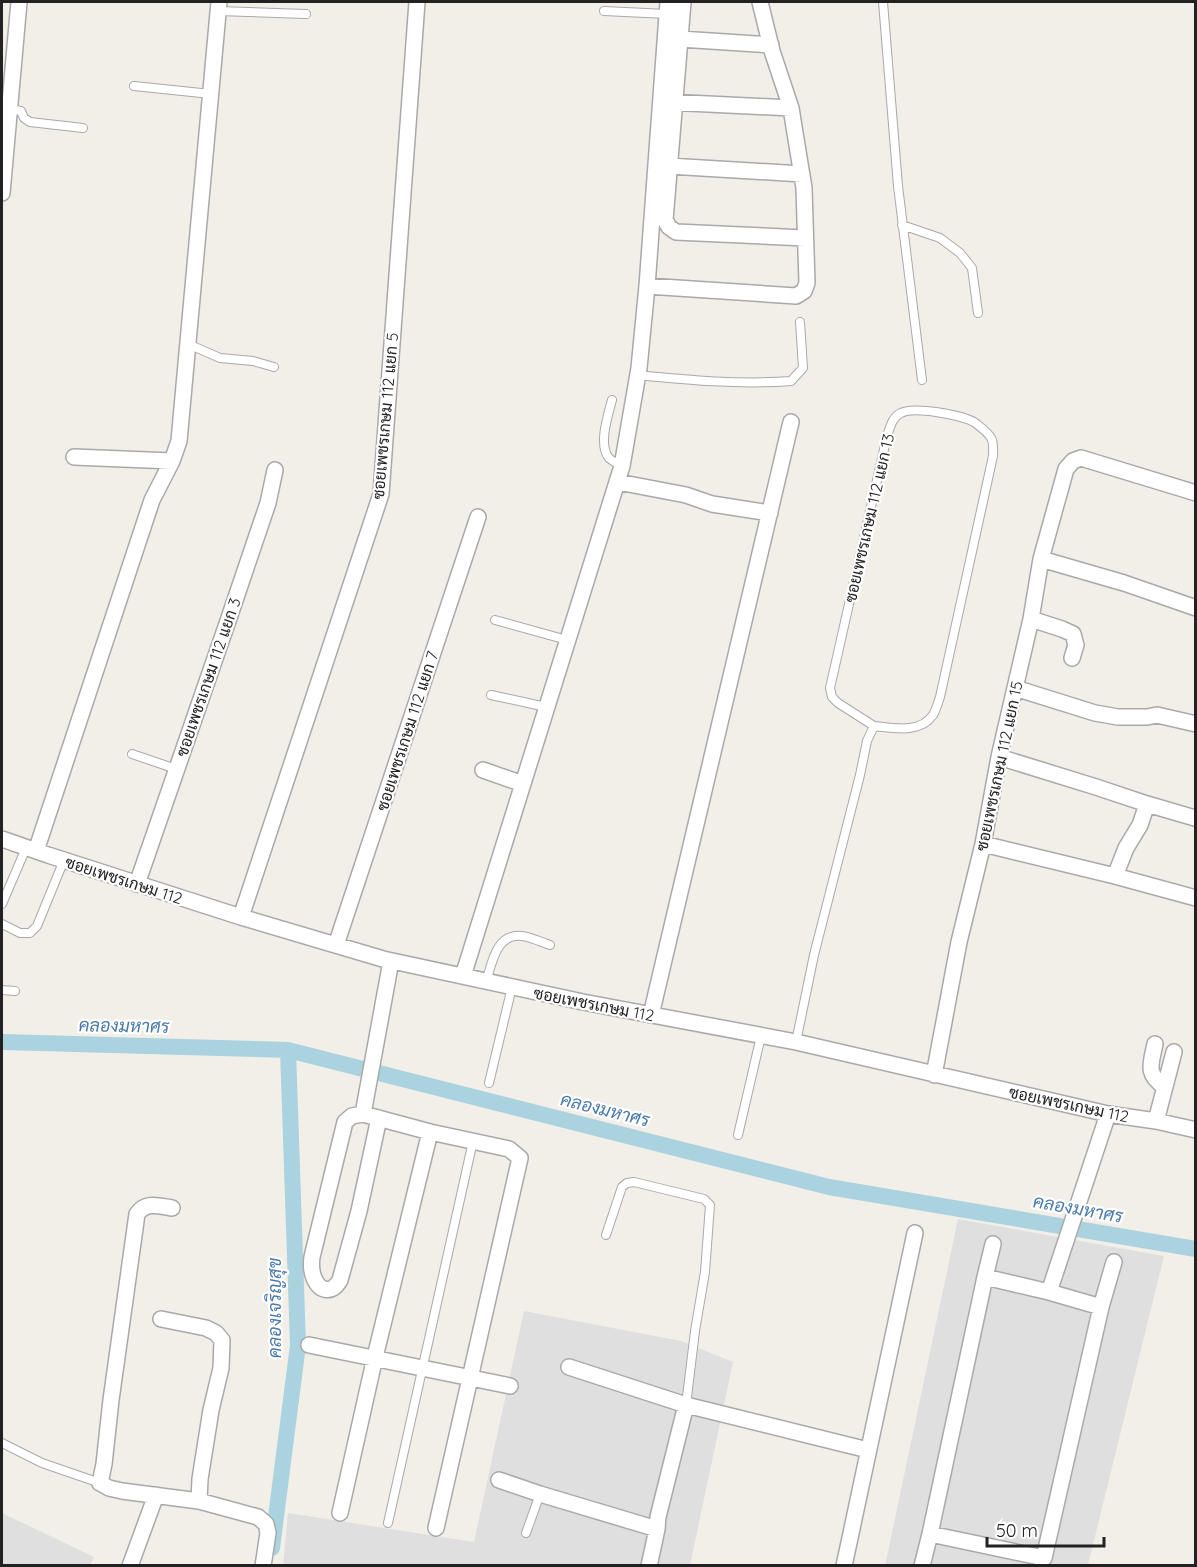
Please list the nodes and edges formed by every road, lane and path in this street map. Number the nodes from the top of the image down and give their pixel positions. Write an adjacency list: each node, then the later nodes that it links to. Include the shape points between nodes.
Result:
1 (19, 2): 16 (street)
2 (417, 2): 66 (street, ซอยเพชรเกษม 112 แยก 5, via 381,494)
3 (683, 2): 10 (street)
4 (760, 2): 11 (street)
5 (883, 2): 21 (lane)
6 (219, 6): 9 (lane); 13 (street)
7 (667, 8): 8 (lane); 14 (street)
8 (604, 11)
9 (306, 14)
10 (680, 39): 11 (street); 14 (street)
11 (771, 45): 15 (street)
12 (134, 86): 13 (lane)
13 (211, 94): 26 (street)
14 (668, 102): 15 (street); 18 (street); 23 (street)
15 (790, 108): 19 (street)
16 (9, 109): 17 (lane, via 21,111 30,122); 20 (street)
17 (83, 128)
18 (669, 166): 19 (street); 22 (street, via 666,220 676,232)
19 (802, 174): 22 (street)
20 (2, 193)
21 (902, 225): 24 (lane, via 940,237 960,253 972,268); 29 (lane)
22 (805, 238): 23 (street, via 807,283 796,296)
23 (647, 286): 28 (street)
24 (978, 314)
25 (800, 322): 28 (lane, via 803,368 791,381 707,382)
26 (188, 344): 27 (lane, via 220,358); 33 (street, via 179,441)
27 (274, 367)
28 (637, 375): 34 (street)
29 (922, 380)
30 (612, 400): 34 (lane, via 604,450)
31 (791, 422): 38 (street)
32 (74, 457): 33 (street)
33 (172, 461): 60 (street, via 152,500)
34 (622, 466): 36 (street)
35 (275, 470): 53 (street, ซอยเพชรเกษม 112 แยก 3, via 264,513)
36 (618, 482): 38 (street); 44 (street)
37 (1196, 493): 40 (street, ซอยเพชรเกษม 112 แยก 15, via 1090,460 1073,460 1066,469)
38 (770, 513): 76 (street)
39 (478, 517): 68 (street, ซอยเพชรเกษม 112 แยก 7)
40 (1041, 559): 41 (street); 42 (street, ซอยเพชรเกษม 112 แยก 15)
41 (1196, 608)
42 (1031, 619): 45 (street, via 1073,634 1076,645); 46 (street, ซอยเพชรเกษม 112 แยก 15)
43 (495, 620): 44 (lane)
44 (567, 640): 48 (street)
45 (1072, 658)
46 (1015, 688): 49 (street, via 1095,713 1157,716); 52 (street, ซอยเพชรเกษม 112 แยก 15)
47 (491, 695): 48 (lane)
48 (546, 707): 55 (street)
49 (1196, 724)
50 (874, 726): 50 (lane, ซอยเพชรเกษม 112 แยก 13, via 914,728 925,724 934,714 987,487 992,439 972,422 942,413 901,413 886,436 830,688 838,703); 78 (lane, via 814,955)
51 (132, 754): 53 (lane)
52 (999, 758): 56 (street); 59 (street, ซอยเพชรเกษม 112 แยก 15)
53 (176, 769): 63 (street, ซอยเพชรเกษม 112 แยก 3)
54 (483, 770): 55 (street)
55 (522, 784): 71 (street)
56 (1147, 804): 57 (street); 62 (street)
57 (1195, 818)
58 (2, 839): 60 (street, ซอยเพชรเกษม 112)
59 (983, 844): 62 (street); 81 (street, ซอยเพชรเกษม 112 แยก 15, via 959,942)
60 (31, 850): 61 (street, ซอยเพชรเกษม 112); 65 (lane)
61 (64, 860): 63 (street, ซอยเพชรเกษม 112); 67 (lane, via 37,926 30,933 20,933)
62 (1115, 876): 64 (street)
63 (137, 884): 66 (street, ซอยเพชรเกษม 112)
64 (1196, 898)
65 (2, 904)
66 (241, 916): 68 (street, ซอยเพชรเกษม 112)
67 (2, 924)
68 (336, 945): 70 (street, ซอยเพชรเกษม 112)
69 (550, 945): 72 (lane, via 521,936 506,938)
70 (391, 961): 71 (street, ซอยเพชรเกษม 112); 84 (street)
71 (463, 976): 72 (street, ซอยเพชรเกษม 112)
72 (486, 982): 73 (street, ซอยเพชรเกษม 112)
73 (512, 987): 76 (street, ซอยเพชรเกษม 112); 82 (lane)
74 (2, 990): 75 (lane)
75 (15, 991)
76 (651, 1015): 77 (street, ซอยเพชรเกษม 112)
77 (761, 1036): 78 (street, ซอยเพชรเกษม 112); 90 (lane)
78 (796, 1042): 81 (street, ซอยเพชรเกษม 112)
79 (1155, 1044): 83 (street, via 1151,1073)
80 (1174, 1052): 83 (street)
81 (934, 1075): 85 (street, ซอยเพชรเกษม 112)
82 (489, 1083)
83 (1165, 1087): 87 (street)
84 (364, 1108): 86 (street); 86 (street, via 345,1122 312,1257 314,1278 325,1289 336,1287 340,1280)
85 (1108, 1114): 87 (street, ซอยเพชรเกษม 112); 98 (street)
86 (379, 1118): 89 (street)
87 (1156, 1121): 88 (street, ซอยเพชรเกษม 112)
88 (1196, 1130)
89 (430, 1132): 91 (street); 102 (street)
90 (738, 1135)
91 (473, 1141): 104 (lane); 105 (street, via 509,1149 520,1158)
92 (172, 1208): 111 (street, via 148,1205 137,1214)
93 (915, 1233): 109 (street)
94 (606, 1235): 107 (lane, via 622,1187 627,1183 704,1199 710,1205 705,1272)
95 (993, 1244): 97 (street)
96 (1114, 1262): 99 (street)
97 (985, 1277): 98 (street); 120 (street)
98 (1049, 1292): 99 (street)
99 (1101, 1307): 121 (street)
100 (161, 1319): 114 (street, via 206,1328 222,1340)
101 (309, 1345): 102 (street)
102 (375, 1357): 104 (street); 115 (street)
103 (569, 1367): 107 (street)
104 (423, 1368): 105 (street); 116 (lane)
105 (470, 1378): 106 (street); 117 (street)
106 (510, 1386)
107 (686, 1405): 109 (street); 118 (street)
108 (2, 1443): 111 (lane, via 42,1463)
109 (868, 1450): 125 (street)
110 (499, 1480): 112 (street)
111 (100, 1483): 113 (street)
112 (540, 1494): 118 (street); 119 (lane)
113 (156, 1495): 114 (street); 122 (street)
114 (199, 1501): 123 (street, via 258,1517 266,1524)
115 (340, 1513)
116 (388, 1523)
117 (436, 1528)
118 (657, 1529): 124 (street)
119 (526, 1533)
120 (930, 1534): 121 (street); 126 (street)
121 (1043, 1562)
122 (130, 1566)
123 (263, 1566)
124 (649, 1566)
125 (844, 1566)
126 (922, 1566)

